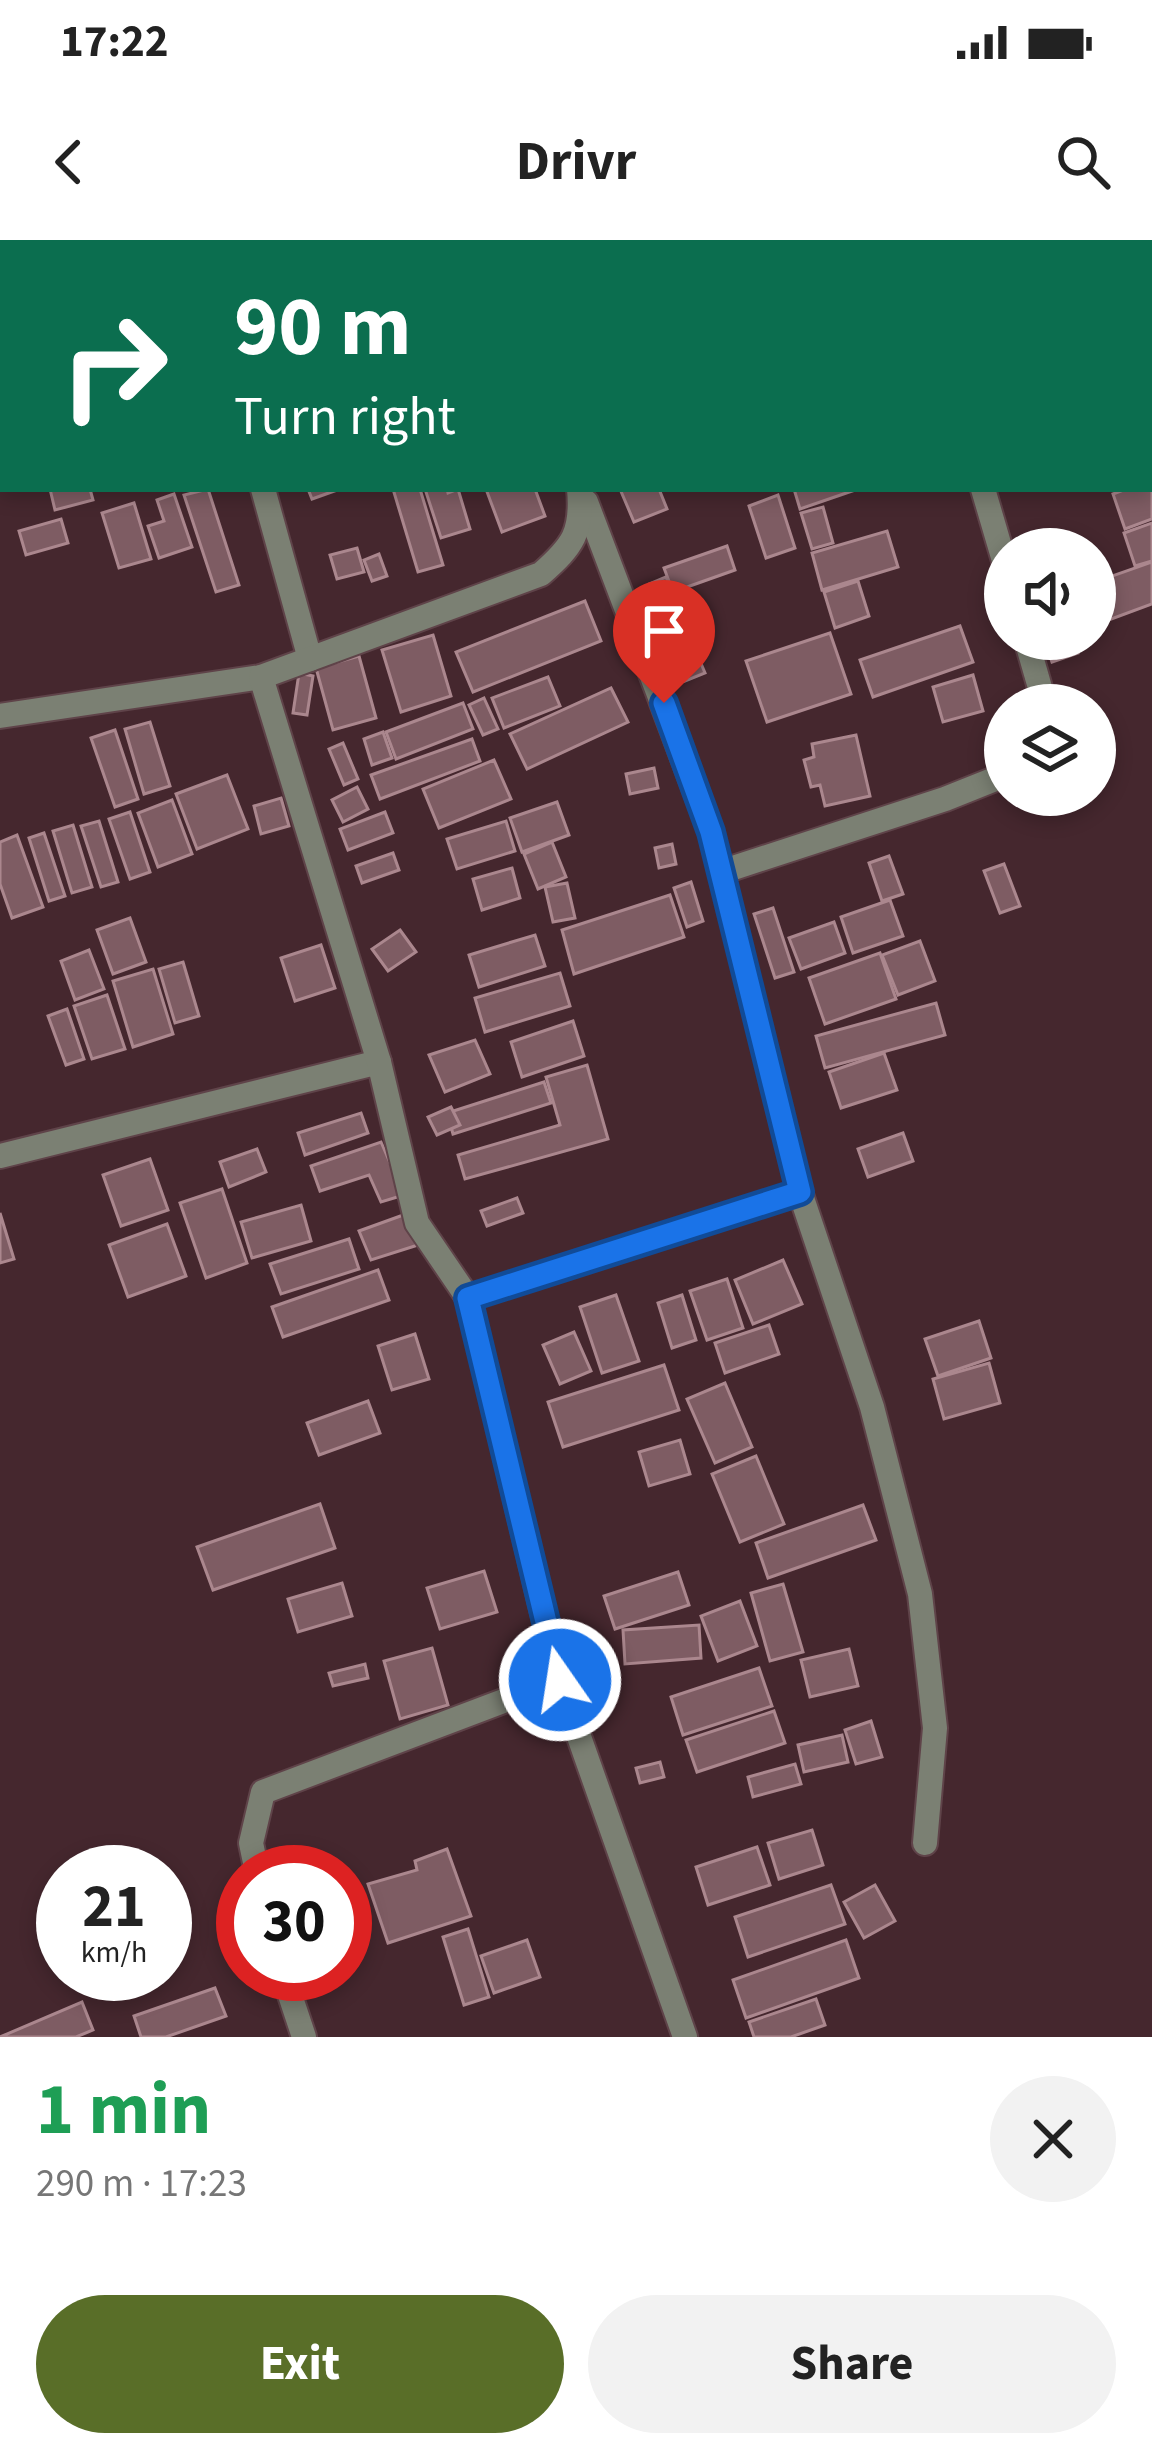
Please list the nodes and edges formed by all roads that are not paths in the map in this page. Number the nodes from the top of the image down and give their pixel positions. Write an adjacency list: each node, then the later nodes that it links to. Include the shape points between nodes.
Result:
1 (264, 492): 6 (street)
2 (579, 492): 6 (street, via 582,519 568,550 541,574)
3 (580, 492): 10 (street)
4 (984, 492): 5 (street)
5 (994, 528)
6 (310, 659): 7 (street)
7 (261, 677): 8 (street); 11 (street)
8 (0, 716)
9 (984, 784): 10 (street)
10 (721, 872): 13 (street)
11 (379, 1062): 12 (street); 14 (street, via 417,1223)
12 (0, 1156)
13 (800, 1192): 14 (street); 16 (street, via 872,1407 920,1594 935,1728)
14 (468, 1298): 15 (street)
15 (560, 1680): 17 (street, via 262,1792); 20 (street)
16 (925, 1843)
17 (251, 1845)
18 (292, 2001): 19 (street)
19 (304, 2037)
20 (685, 2037)

